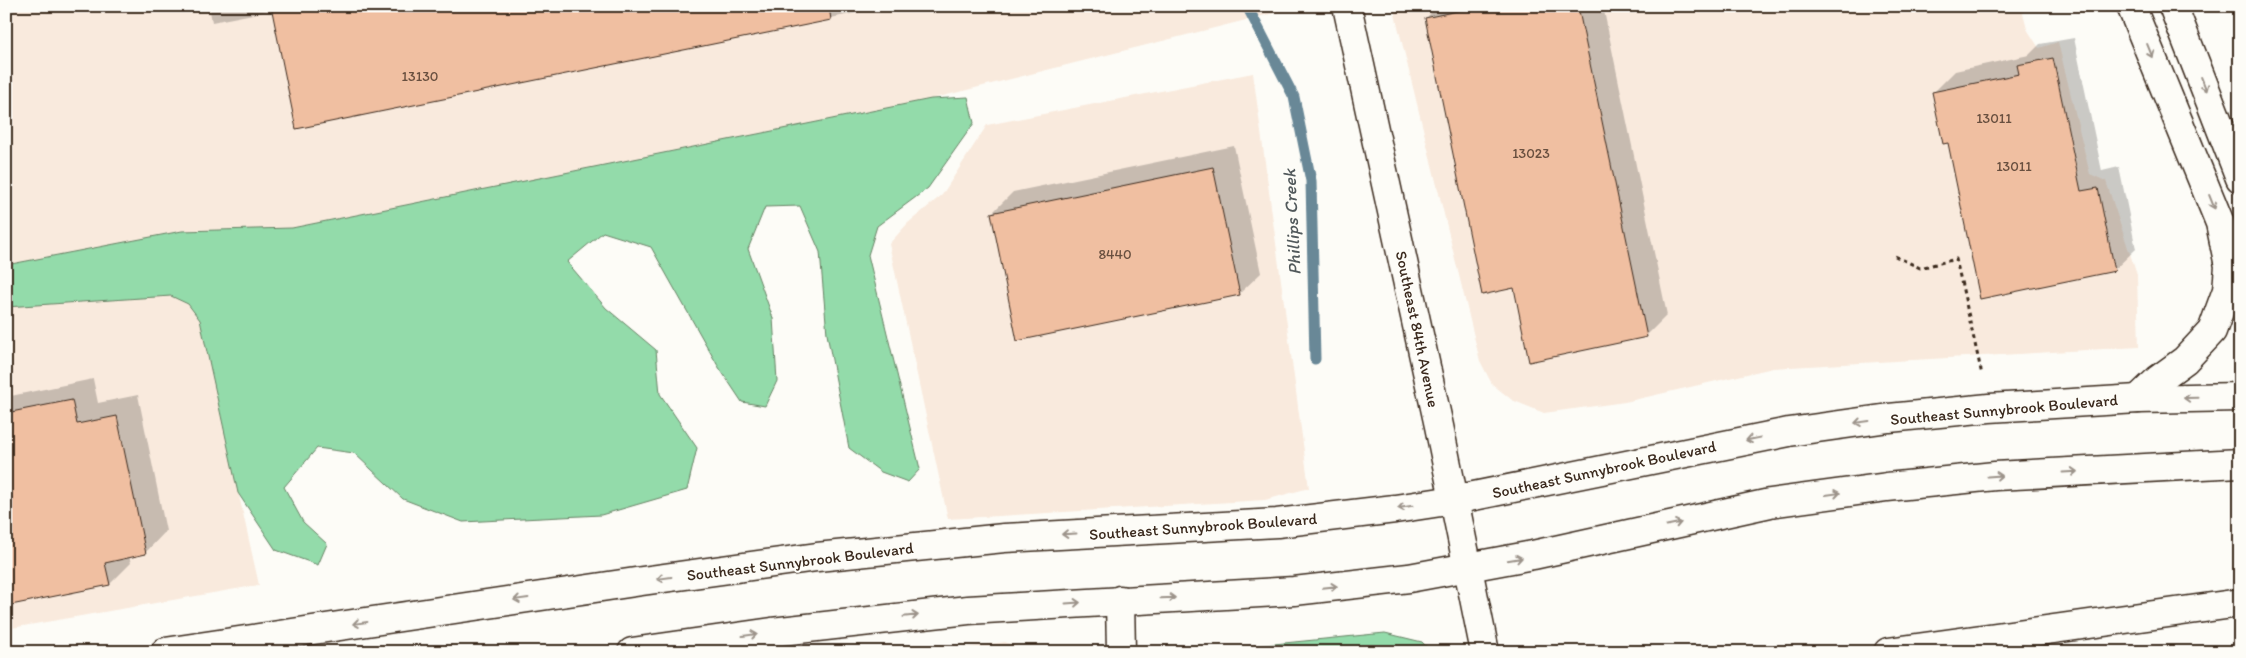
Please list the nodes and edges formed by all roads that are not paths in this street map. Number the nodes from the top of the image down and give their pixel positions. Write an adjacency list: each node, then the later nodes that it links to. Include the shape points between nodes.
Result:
1 (1347, 6): 8 (main road, Southeast 84th Avenue)
2 (2131, 6): 6 (main road, one-way to 6, via 2220,223 2230,266 2227,290 2212,331 2185,360)
3 (2173, 6): 4 (main road, one-way to 4)
4 (2240, 178)
5 (2240, 396): 6 (main road, Southeast Sunnybrook Boulevard, one-way to 6)
6 (2138, 399): 8 (main road, Southeast Sunnybrook Boulevard, one-way to 8, via 1989,408 1789,432)
7 (2240, 463): 9 (main road, one-way to 7, via 1770,503 1887,487 1995,476)
8 (1454, 500): 9 (main road, Southeast 84th Avenue); 12 (main road, Southeast Sunnybrook Boulevard, one-way to 12, via 1277,522 1004,538 818,557)
9 (1467, 567): 10 (main road, one-way to 9, via 1294,591 1409,578); 15 (main road, Southeast 84th Avenue)
10 (1120, 600): 13 (main road, one-way to 10, via 878,619); 14 (main road)
11 (2240, 604): 16 (main road)
12 (165, 652)
13 (632, 652)
14 (1121, 652)
15 (1485, 652)
16 (1888, 652)

